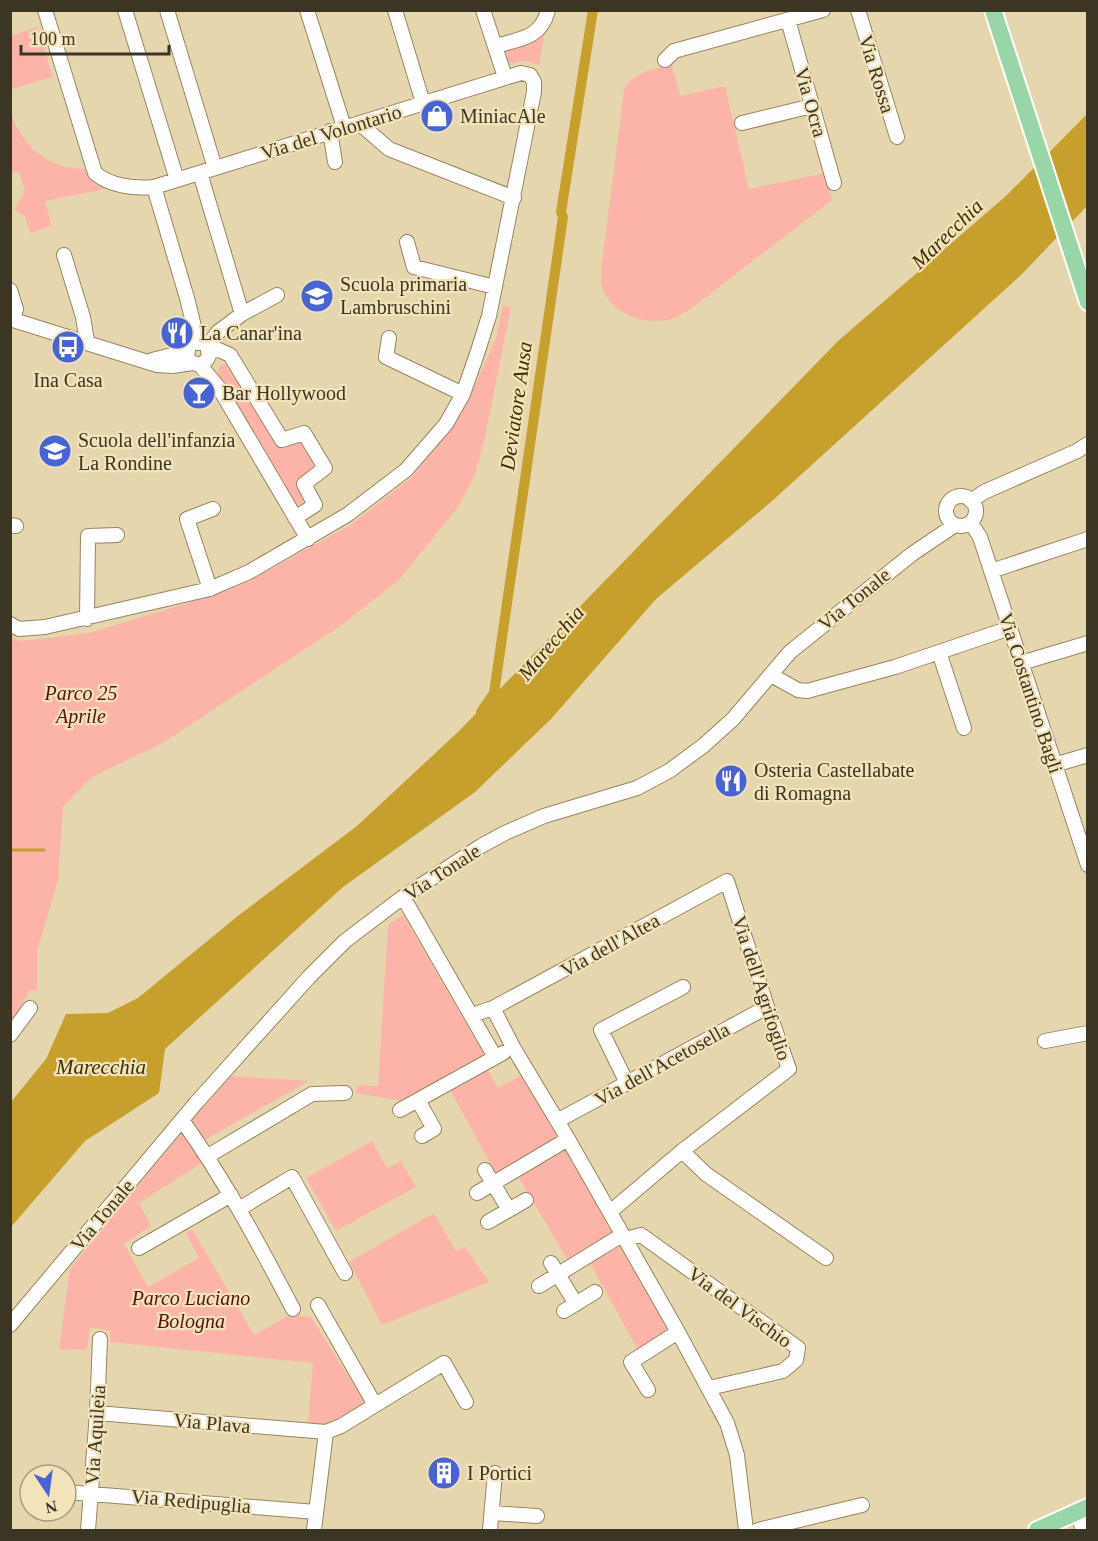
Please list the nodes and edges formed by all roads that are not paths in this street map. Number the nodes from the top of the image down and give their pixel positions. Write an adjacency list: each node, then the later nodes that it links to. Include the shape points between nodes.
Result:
1 (45, 10): 26 (street, via 95,173 114,183)
2 (125, 10): 24 (street)
3 (167, 10): 22 (street)
4 (307, 10): 19 (street)
5 (395, 10): 15 (street)
6 (483, 10): 12 (street)
7 (548, 10): 12 (street, via 541,28 532,35)
8 (824, 10): 11 (street)
9 (858, 10): 20 (street, Via Rossa)
10 (993, 10): 33 (main road)
11 (789, 20): 13 (street, via 674,51); 16 (street, Via Ocra)
12 (495, 46): 14 (street)
13 (665, 60)
14 (505, 77): 15 (street, Via del Volontario); 27 (street, Via del Volontario, via 521,73 530,75 534,82)
15 (423, 103): 17 (street, Via del Volontario)
16 (812, 106): 18 (street); 25 (street, Via Ocra)
17 (359, 123): 19 (street, Via del Volontario); 27 (street, via 389,148)
18 (742, 123)
19 (337, 129): 21 (street); 22 (street, Via del Volontario)
20 (897, 137)
21 (335, 162)
22 (215, 168): 23 (street, Via del Volontario)
23 (200, 173): 24 (street, Via del Volontario); 34 (street)
24 (177, 180): 26 (street, Via del Volontario)
25 (834, 183)
26 (154, 188): 38 (street)
27 (514, 198): 30 (street)
28 (407, 242): 30 (street, via 414,267)
29 (64, 255): 37 (street)
30 (495, 287): 39 (street)
31 (10, 290): 35 (street, via 16,309)
32 (277, 295): 34 (street)
33 (1088, 302)
34 (242, 314): 38 (street)
35 (12, 319): 37 (street)
36 (389, 338): 39 (street, via 386,357)
37 (87, 341): 38 (street, via 150,361)
38 (200, 352): 43 (street); 43 (street, via 219,350 230,355 282,440 304,433 325,468 304,484 315,505)
39 (463, 394): 47 (street, via 446,424 406,470)
40 (1084, 448): 41 (street, via 984,492)
41 (972, 501): 44 (street, via 976,512); 45 (street, via 963,497 951,501 947,514)
42 (213, 509): 50 (street, via 187,519)
43 (295, 518): 47 (street)
44 (971, 523): 45 (street); 49 (street, Via Costantino Bagli)
45 (955, 525): 57 (street, Via Tonale, via 848,603 790,652)
46 (117, 535): 51 (street, via 88,536)
47 (308, 539): 50 (street)
48 (1088, 539): 49 (street)
49 (991, 571): 53 (street, Via Costantino Bagli)
50 (210, 589): 51 (street)
51 (87, 619): 52 (street, via 45,627)
52 (15, 626)
53 (1010, 628): 55 (street); 56 (street, Via Costantino Bagli)
54 (1088, 643): 56 (street)
55 (939, 652): 57 (street, via 807,691); 58 (street)
56 (1021, 663): 60 (street, Via Costantino Bagli)
57 (771, 675): 63 (street, Via Tonale, via 727,724 669,771 637,788 544,816 505,833)
58 (964, 728)
59 (1088, 755): 60 (street)
60 (1054, 765): 61 (street, Via Costantino Bagli)
61 (1086, 856)
62 (727, 881): 65 (street, Via dell'Agrifoglio); 67 (street, Via dell'Altea)
63 (403, 897): 68 (street); 78 (street, Via Tonale, via 345,940)
64 (683, 987): 74 (street, via 601,1030)
65 (767, 1007): 74 (street, Via dell'Acetosella); 82 (street, Via dell'Agrifoglio, via 789,1069)
66 (30, 1008): 70 (street)
67 (493, 1008): 68 (street, Via dell'Altea); 72 (street)
68 (472, 1015): 73 (street)
69 (1088, 1033): 71 (street)
70 (10, 1035)
71 (1044, 1041)
72 (513, 1047): 73 (street); 79 (street)
73 (495, 1057): 76 (street)
74 (627, 1083): 79 (street, Via dell'Acetosella)
75 (345, 1094): 83 (street, via 312,1094)
76 (418, 1100): 77 (street); 80 (street, via 434,1129)
77 (400, 1110)
78 (182, 1120): 83 (street); 104 (street, Via Tonale)
79 (557, 1121): 81 (street)
80 (422, 1136)
81 (568, 1139): 85 (street); 91 (street)
82 (682, 1151): 91 (street, Via dell'Agrifoglio); 95 (street, via 706,1174)
83 (207, 1156): 87 (street)
84 (485, 1170): 85 (street)
85 (493, 1184): 86 (street); 90 (street)
86 (477, 1193)
87 (231, 1195): 89 (street); 94 (street)
88 (526, 1200): 90 (street)
89 (239, 1209): 97 (street, via 292,1177); 102 (street)
90 (509, 1210): 92 (street)
91 (610, 1212): 93 (street)
92 (488, 1222)
93 (624, 1237): 96 (street); 105 (street); 107 (street, Via del Vischio, via 640,1235 798,1348 795,1360 783,1371)
94 (139, 1248)
95 (826, 1258)
96 (555, 1268): 98 (street); 100 (street)
97 (345, 1273)
98 (539, 1286)
99 (595, 1293): 100 (street)
100 (576, 1304): 103 (street)
101 (318, 1305): 110 (street)
102 (293, 1309)
103 (564, 1311)
104 (10, 1325)
105 (678, 1332): 107 (street); 108 (street, via 631,1362)
106 (100, 1339): 111 (street, Via Aquileia)
107 (710, 1388): 124 (street, via 738,1455)
108 (648, 1390)
109 (466, 1402): 110 (street, via 444,1363)
110 (375, 1405): 112 (street)
111 (98, 1413): 112 (street, Via Plava); 115 (street, Via Aquileia)
112 (326, 1432): 118 (street)
113 (495, 1473): 119 (street)
114 (78, 1492): 115 (street, Via Redipuglia)
115 (91, 1493): 118 (street, Via Redipuglia); 121 (street, Via Aquileia)
116 (862, 1504): 125 (street)
117 (1083, 1509): 126 (main road); 127 (street)
118 (316, 1512): 122 (street)
119 (492, 1513): 120 (street); 123 (street)
120 (537, 1515)
121 (88, 1530)
122 (314, 1530)
123 (490, 1530)
124 (746, 1530)
125 (758, 1530)
126 (1037, 1530)
127 (1082, 1530)

